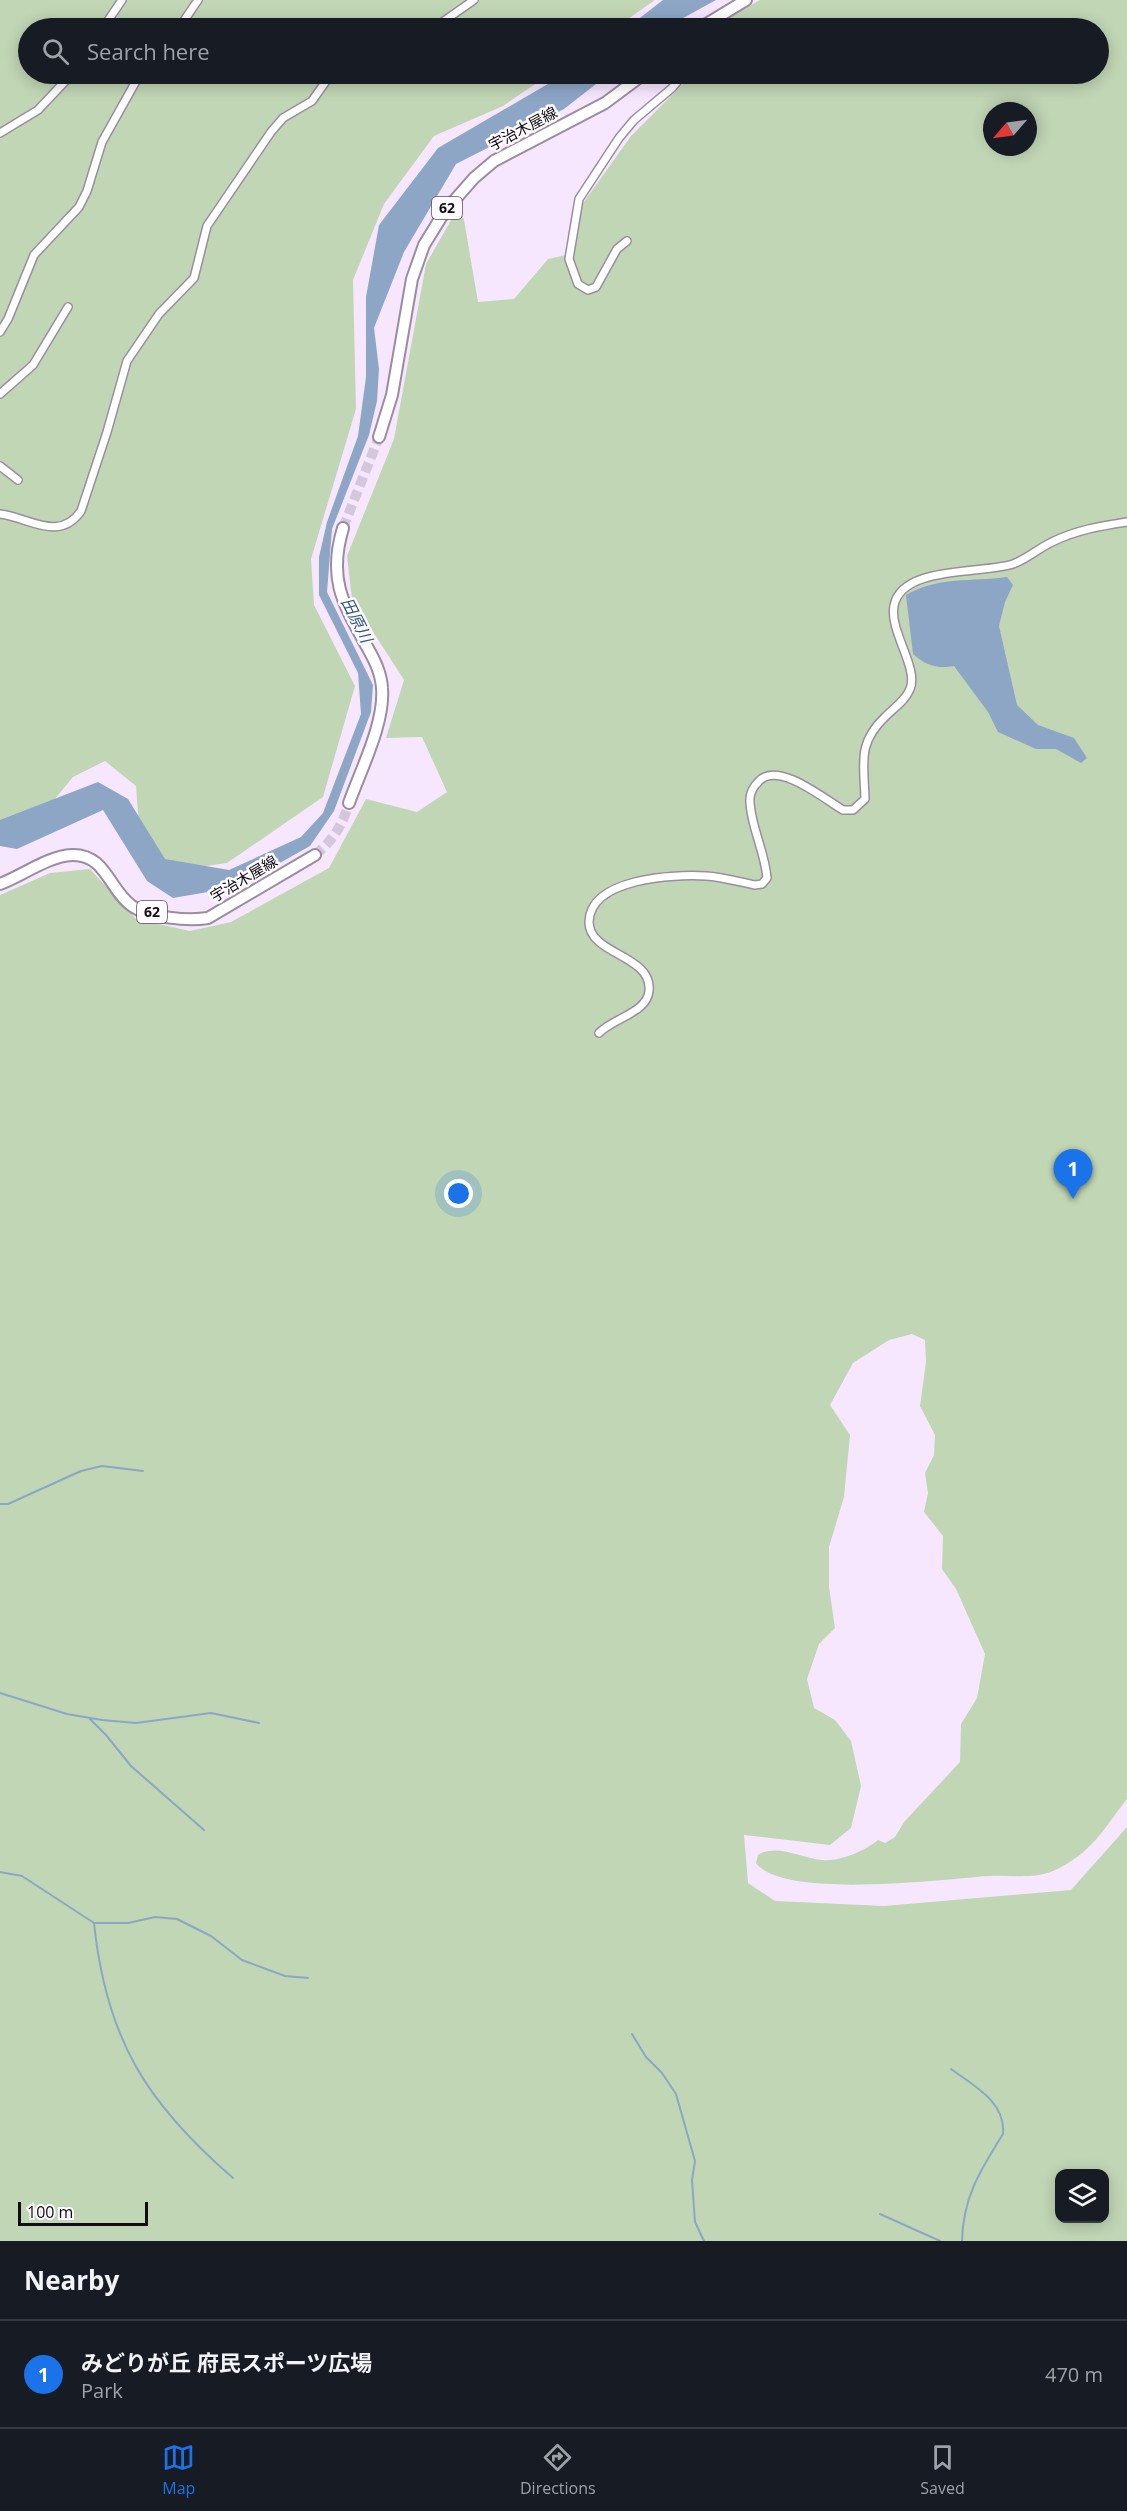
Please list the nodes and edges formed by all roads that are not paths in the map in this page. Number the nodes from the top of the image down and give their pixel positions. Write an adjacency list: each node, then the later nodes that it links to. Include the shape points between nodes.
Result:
1 (122, 0): 5 (street)
2 (198, 0): 6 (street)
3 (474, 0): 7 (street)
4 (746, 0): 8 (main road)
5 (110, 18)
6 (186, 18)
7 (448, 18)
8 (716, 18)
9 (63, 84): 14 (street, via 38,110)
10 (134, 84): 17 (street, via 102,142 79,207 34,255)
11 (325, 84): 22 (street, via 312,101 284,118 271,132 207,226 194,278 159,314 127,361 76,518 68,524 47,527)
12 (630, 84): 19 (main road, 宇治木屋線 / 62, via 604,103 494,161 474,177 445,211 424,245 412,279 392,395)
13 (675, 84): 15 (street, via 634,120 579,199 568,259 578,284 588,290 596,287 617,249)
14 (0, 133)
15 (627, 241)
16 (68, 307): 18 (street, via 33,365)
17 (0, 332)
18 (0, 394)
19 (379, 437)
20 (0, 466): 21 (street)
21 (18, 480)
22 (0, 514)
23 (1127, 522): 28 (street, via 1069,534 1011,565 929,577 909,585 898,595 894,622 912,686 907,696 871,730 862,757 865,799 853,810 843,810 772,773 752,788 750,801 766,866 767,878 762,884 705,876 668,877 626,884 600,897 589,921 591,931 597,940 641,969 650,988 640,1007 606,1025)
24 (343, 528): 25 (main road, via 336,551 338,585 344,607 379,670 382,687 382,711)
25 (349, 803)
26 (315, 855): 27 (main road, 宇治木屋線 / 62, via 208,918 190,920 133,907 102,867 90,858 71,855)
27 (0, 884)
28 (599, 1033)

